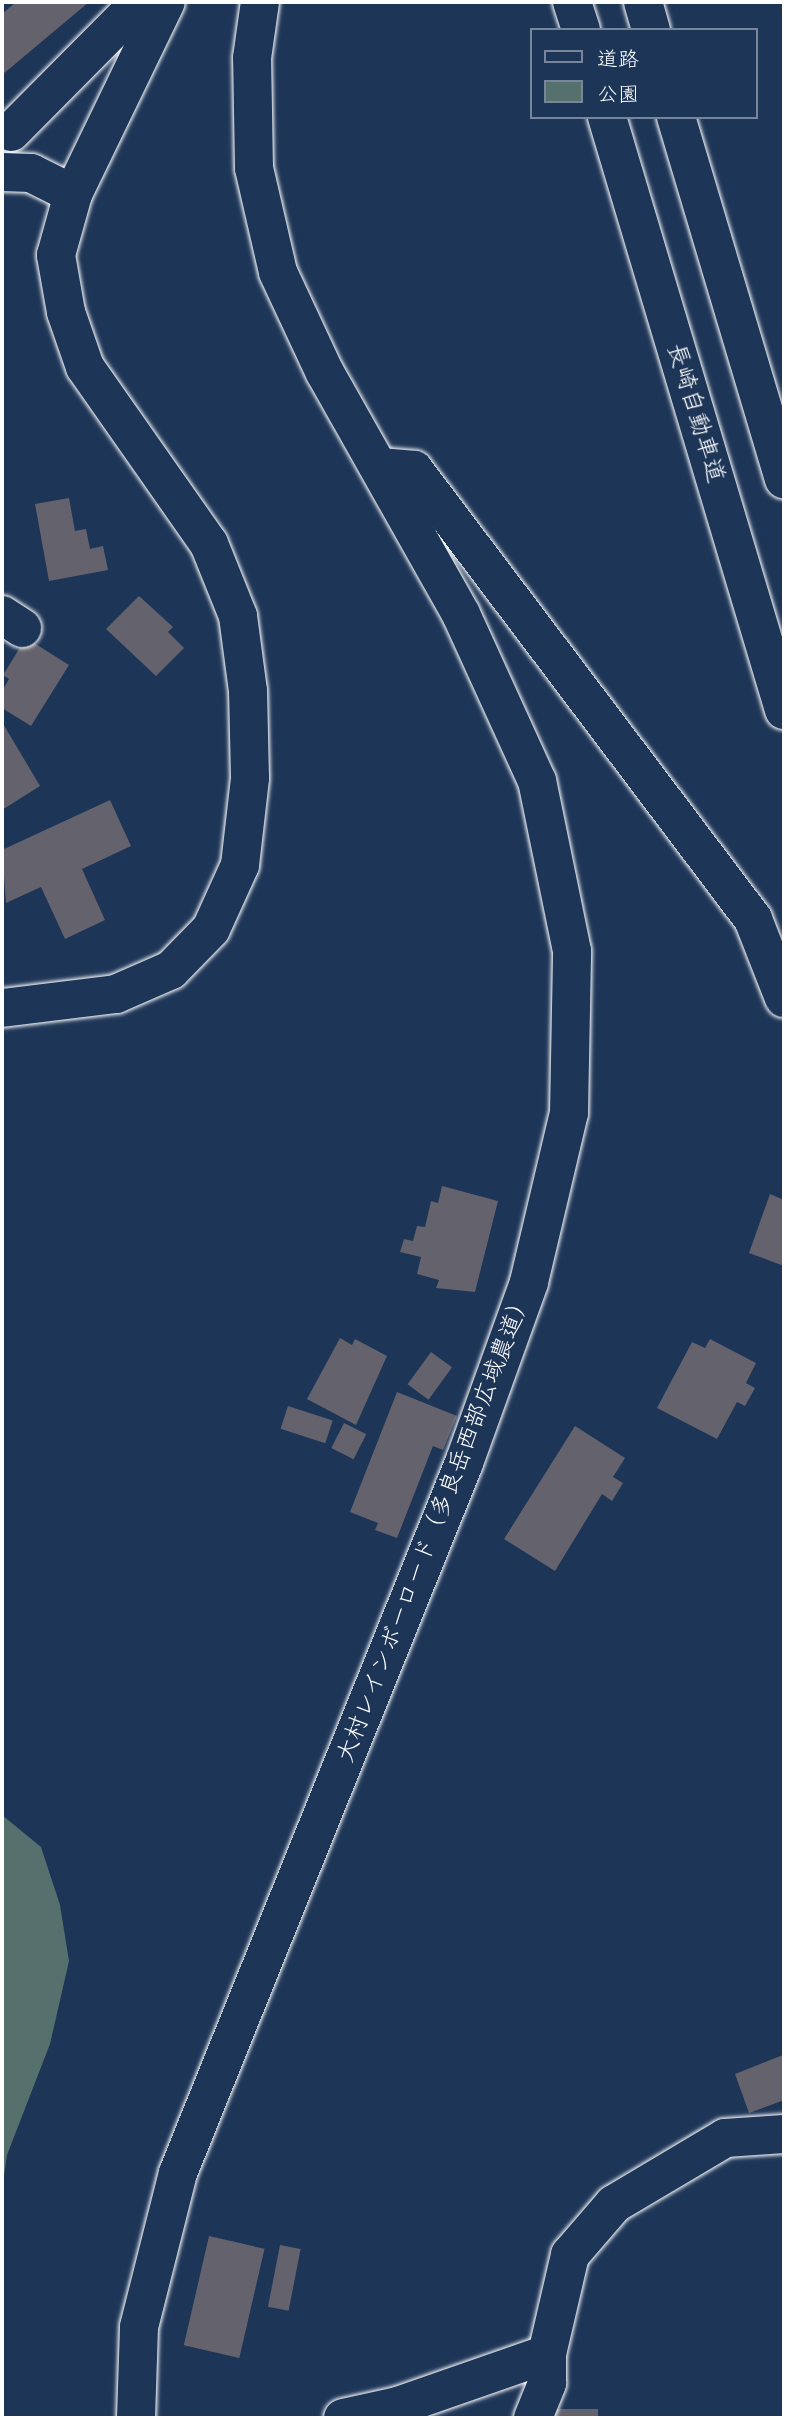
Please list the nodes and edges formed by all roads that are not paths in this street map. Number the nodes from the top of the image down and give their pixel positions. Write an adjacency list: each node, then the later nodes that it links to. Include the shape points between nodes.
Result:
1 (133, 2): 10 (main road, via 128,13)
2 (166, 2): 12 (main road)
3 (260, 2): 13 (main road, 大村レインボーロード（多良岳西部広域農道）, via 252,58 254,169 278,272 325,373)
4 (572, 2): 6 (main road)
5 (643, 2): 7 (main road)
6 (580, 28)
7 (650, 28)
8 (608, 119): 15 (main road, 長崎自動車道)
9 (678, 119): 14 (main road)
10 (6, 121): 11 (main road)
11 (9, 172): 12 (main road, via 31,173)
12 (73, 194): 17 (main road, via 56,255 66,312 85,367 209,544 238,616 248,691 250,778 240,865 211,929 171,970 116,994)
13 (381, 467): 16 (main road, via 414,470 752,919); 20 (main road, 大村レインボーロード（多良岳西部広域農道）, via 461,614 537,781 572,951 569,1113 529,1282 469,1450 178,2173 139,2327)
14 (784, 479)
15 (784, 710)
16 (784, 998)
17 (2, 1008)
18 (784, 2134): 19 (main road, via 724,2138 614,2204 570,2255)
19 (547, 2354): 21 (main road, via 398,2406); 22 (main road, via 547,2383)
20 (136, 2418)
21 (342, 2418)
22 (533, 2418)

